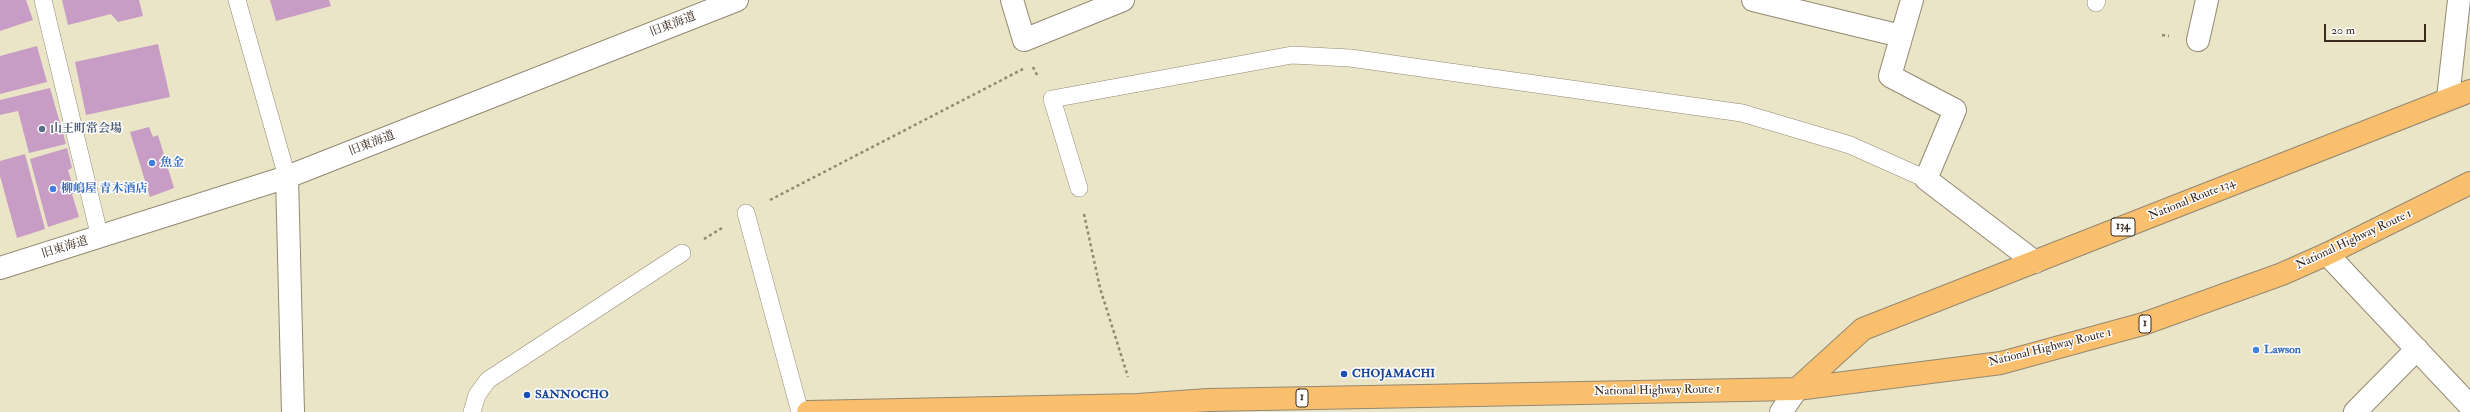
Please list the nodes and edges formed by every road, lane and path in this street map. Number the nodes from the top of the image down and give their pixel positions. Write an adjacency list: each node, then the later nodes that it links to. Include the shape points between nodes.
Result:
1 (43, 0): 19 (lane)
2 (237, 0): 14 (lane)
3 (737, 0): 14 (street, 旧東海道)
4 (1012, 0): 5 (street, via 1024,40)
5 (1123, 0)
6 (1753, 0): 10 (street)
7 (1912, 0): 10 (street)
8 (2207, 0): 11 (street)
9 (2459, 0): 13 (street)
10 (1901, 36): 15 (street, via 1890,76 1955,110)
11 (2198, 40)
12 (1024, 69): 18 (path)
13 (2461, 93): 22 (highway, National Route 134 / 134)
14 (287, 177): 19 (street, 旧東海道); 29 (street)
15 (1926, 179): 17 (lane, via 1850,145 1742,113 1350,58 1292,55 1052,99); 22 (street)
16 (2470, 183): 21 (highway, National Highway Route 1 / 1)
17 (1079, 188): 25 (path, via 1100,288)
18 (746, 213): 20 (path); 31 (lane)
19 (100, 238): 23 (street, 旧東海道)
20 (682, 253): 30 (lane, via 488,380 477,395)
21 (2327, 254): 24 (street); 26 (highway, National Highway Route 1 / 1, via 2282,274 2143,324 2001,363)
22 (2035, 262): 26 (highway, National Route 134 / 134, via 1863,329)
23 (0, 268)
24 (2417, 349): 28 (street); 34 (street)
25 (1129, 378)
26 (1797, 389): 27 (highway, National Highway Route 1 / 1, via 1690,390); 33 (street)
27 (1207, 406): 32 (highway, National Highway Route 1 / 1, via 1138,405)
28 (2470, 406)
29 (293, 412)
30 (472, 412)
31 (800, 412)
32 (810, 412)
33 (1781, 412)
34 (2355, 412)

